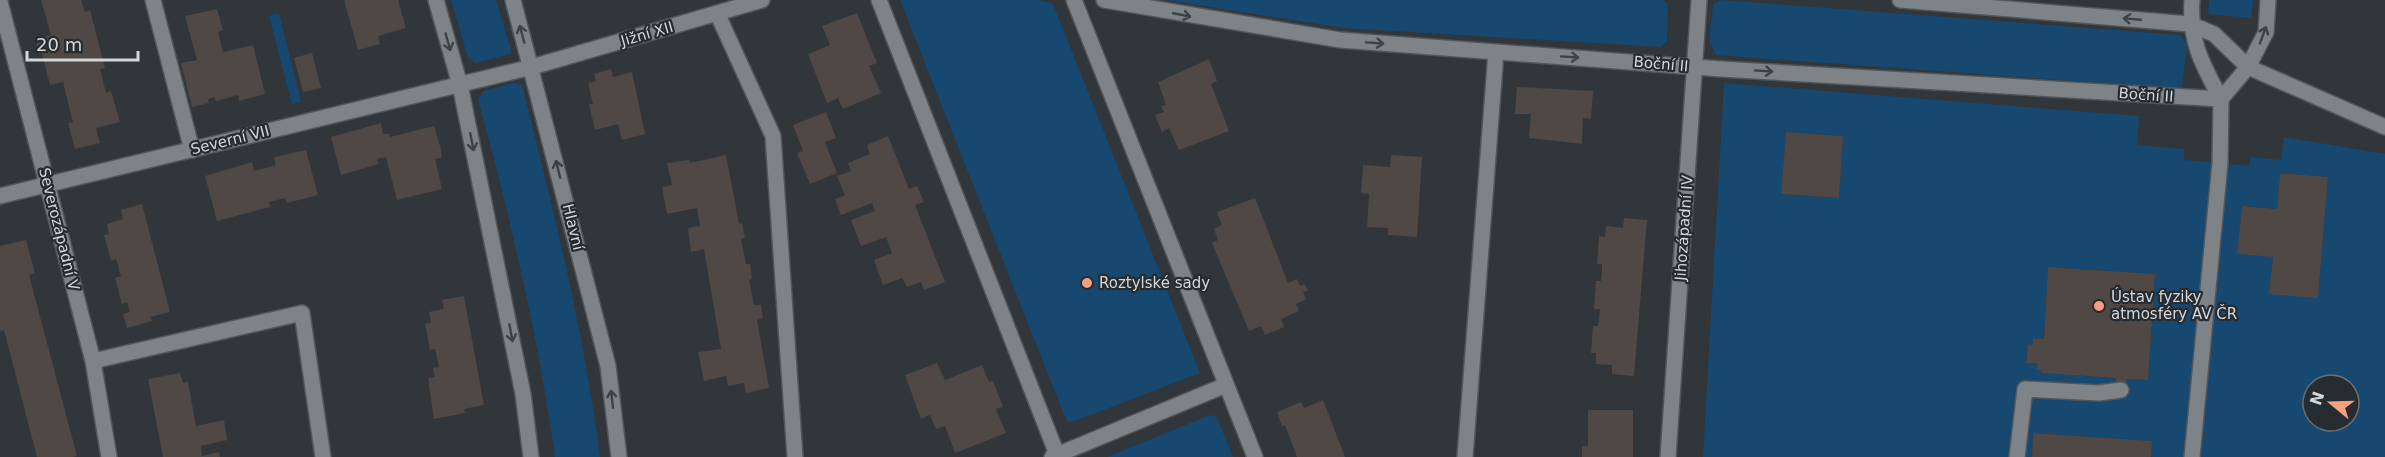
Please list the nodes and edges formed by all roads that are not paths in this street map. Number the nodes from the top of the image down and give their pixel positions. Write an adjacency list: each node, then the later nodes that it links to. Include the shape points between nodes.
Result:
1 (153, 0): 23 (street)
2 (436, 0): 20 (street, one-way to 20)
3 (513, 0): 19 (street, Hlavní, one-way to 3)
4 (762, 0): 14 (street, Jižní XII)
5 (879, 0): 29 (street)
6 (1074, 0): 27 (street)
7 (1104, 0): 16 (street, Boční II, one-way to 16, via 1340,40)
8 (1699, 0): 17 (street, Jihozápadní IV)
9 (1900, 0): 13 (street)
10 (2192, 0): 15 (street)
11 (2268, 0): 18 (street, one-way to 11, via 2266,32)
12 (0, 2): 24 (street, Severozápadní V)
13 (2040, 6): 15 (street, one-way to 13)
14 (717, 13): 19 (street, Jižní XII); 34 (street, via 773,136)
15 (2190, 24): 18 (street, via 2214,34); 21 (street, via 2202,65)
16 (1496, 52): 17 (street, Boční II, one-way to 17); 36 (street)
17 (1695, 67): 21 (street, Boční II, one-way to 21); 37 (street, Jihozápadní IV)
18 (2248, 67): 21 (street); 22 (street)
19 (532, 68): 20 (street, Jižní XII); 33 (street, Hlavní, one-way to 19, via 608,366)
20 (460, 85): 23 (street, Severní VII); 32 (street, one-way to 32, via 523,394)
21 (2221, 99): 39 (street, via 2220,164)
22 (2385, 127)
23 (192, 150): 24 (street, Severní VII)
24 (47, 185): 25 (street, Severní VII); 26 (street, Severozápadní V)
25 (0, 196)
26 (93, 361): 30 (street, Severozápadní V); 31 (street, via 302,314)
27 (1226, 385): 29 (street); 35 (street)
28 (2121, 390): 38 (street, via 2098,393 2025,389)
29 (1056, 456)
30 (109, 457)
31 (323, 457)
32 (531, 457)
33 (619, 457)
34 (795, 457)
35 (1255, 457)
36 (1465, 457)
37 (1668, 457)
38 (2017, 457)
39 (2192, 457)

